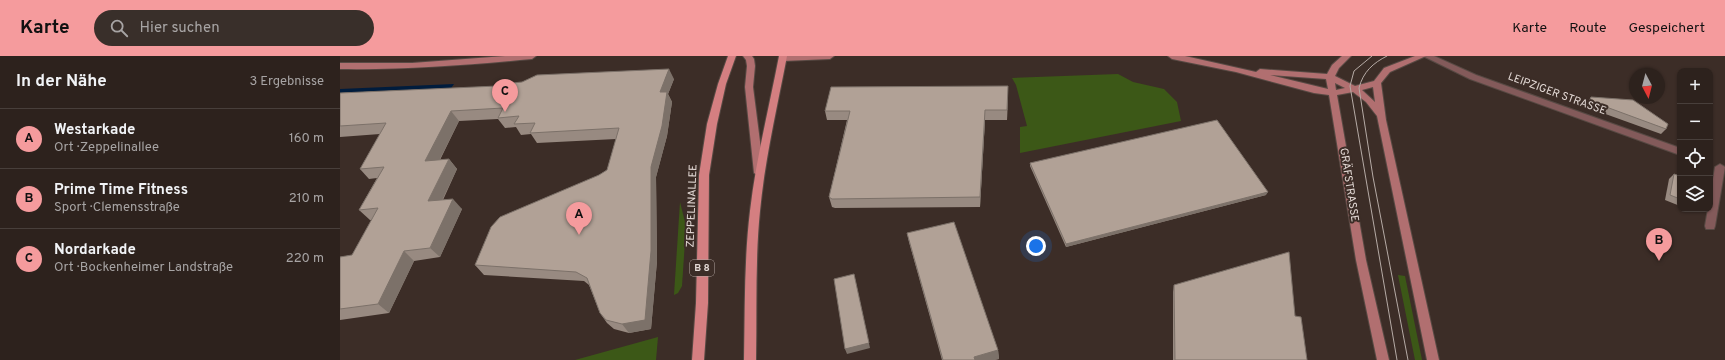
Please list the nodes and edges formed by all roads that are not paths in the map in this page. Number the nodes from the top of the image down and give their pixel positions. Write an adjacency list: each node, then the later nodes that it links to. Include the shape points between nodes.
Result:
1 (532, 56): 9 (street)
2 (732, 56): 22 (main road, ZEPPELINALLEE / B 8, via 712,124 704,175 702,303)
3 (747, 56): 20 (street, via 751,66 749,87)
4 (830, 56): 10 (street)
5 (1172, 56): 12 (street)
6 (1347, 56): 13 (street, via 1335,67)
7 (1422, 56): 14 (street, via 1387,70)
8 (1427, 56): 18 (street, LEIPZIGER STRASSE, via 1473,77)
9 (512, 57): 11 (street, via 416,65)
10 (783, 57): 20 (main road)
11 (340, 66)
12 (1236, 69): 13 (street); 16 (street, via 1304,88)
13 (1330, 77): 15 (street); 16 (street, GRÄFSTRASSE)
14 (1377, 83): 15 (street); 17 (street)
15 (1355, 89): 16 (street); 17 (street, via 1369,100)
16 (1333, 92): 24 (street, GRÄFSTRASSE, via 1361,260)
17 (1382, 120): 25 (street)
18 (1677, 151)
19 (1722, 168): 21 (street)
20 (760, 179): 23 (main road, via 753,235)
21 (1710, 226)
22 (698, 360)
23 (750, 360)
24 (1383, 360)
25 (1433, 360)

